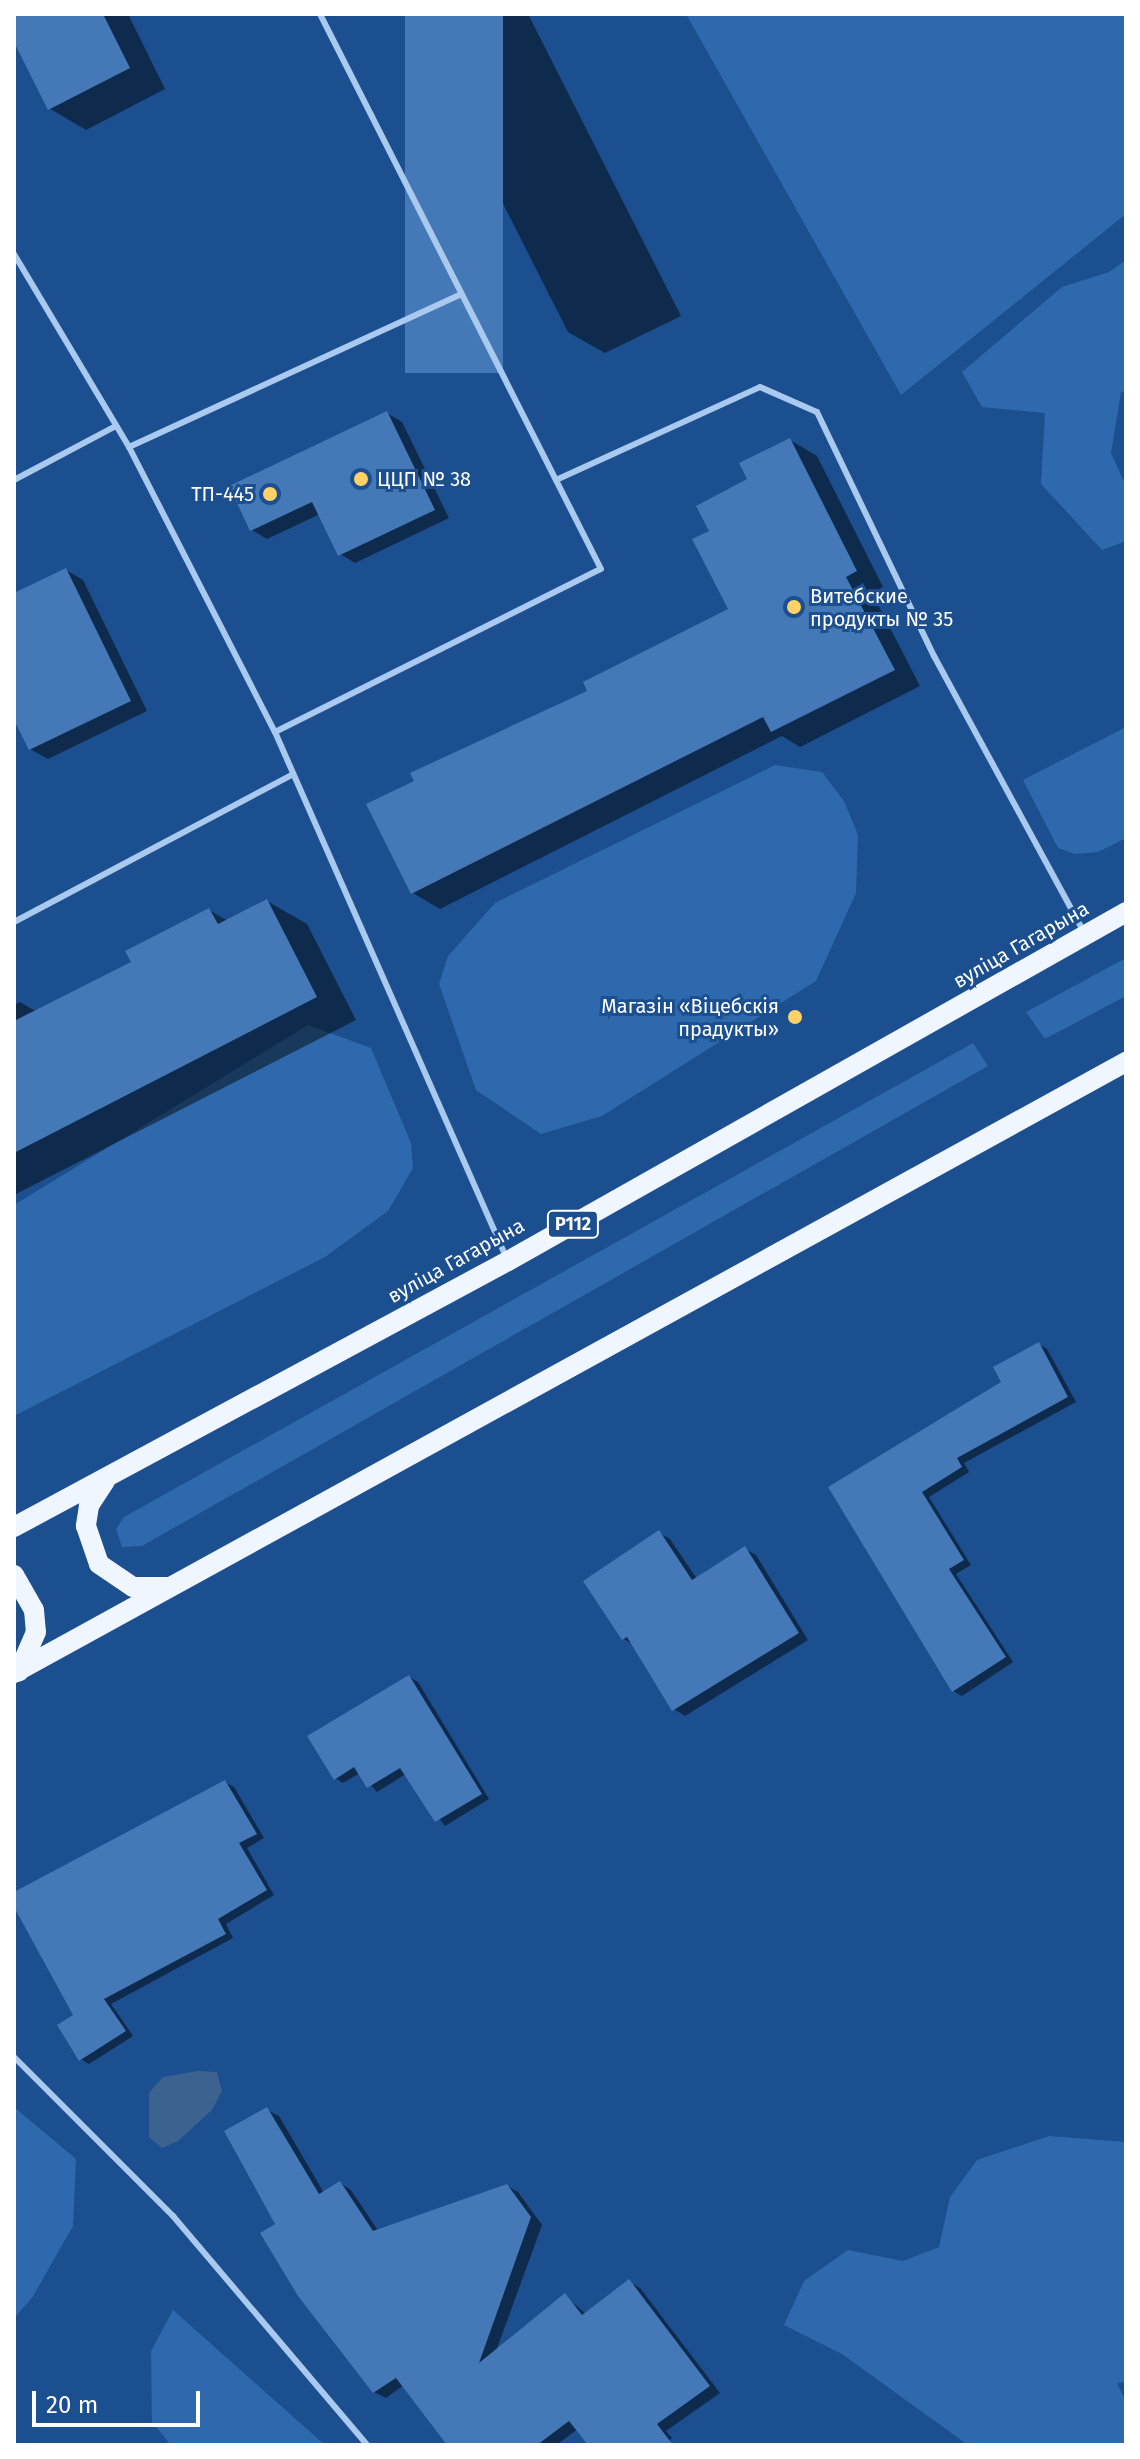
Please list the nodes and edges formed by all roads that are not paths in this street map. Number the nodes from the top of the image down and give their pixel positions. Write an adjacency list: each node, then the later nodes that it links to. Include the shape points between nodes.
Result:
1 (320, 14): 3 (lane)
2 (14, 254): 4 (lane)
3 (462, 294): 5 (lane); 7 (lane)
4 (116, 426): 5 (lane); 6 (lane)
5 (129, 447): 8 (lane)
6 (14, 480)
7 (556, 480): 8 (lane, via 601,569); 12 (lane, via 760,387 817,412 934,656)
8 (275, 732): 9 (lane)
9 (293, 774): 11 (lane); 14 (lane)
10 (1126, 912): 12 (main road, вуліца Гагарына / Р112)
11 (14, 922)
12 (1086, 935): 14 (main road, вуліца Гагарына / Р112)
13 (1126, 1062): 18 (main road)
14 (508, 1261): 15 (main road, вуліца Гагарына / Р112)
15 (111, 1475): 16 (main road, вуліца Гагарына / Р112); 18 (main road, via 93,1498 86,1526 99,1564 133,1587)
16 (14, 1527)
17 (14, 1575): 19 (main road, via 34,1610 36,1632)
18 (174, 1586): 19 (main road)
19 (16, 1672)
20 (14, 2057): 21 (lane, via 173,2216)
21 (367, 2445)

